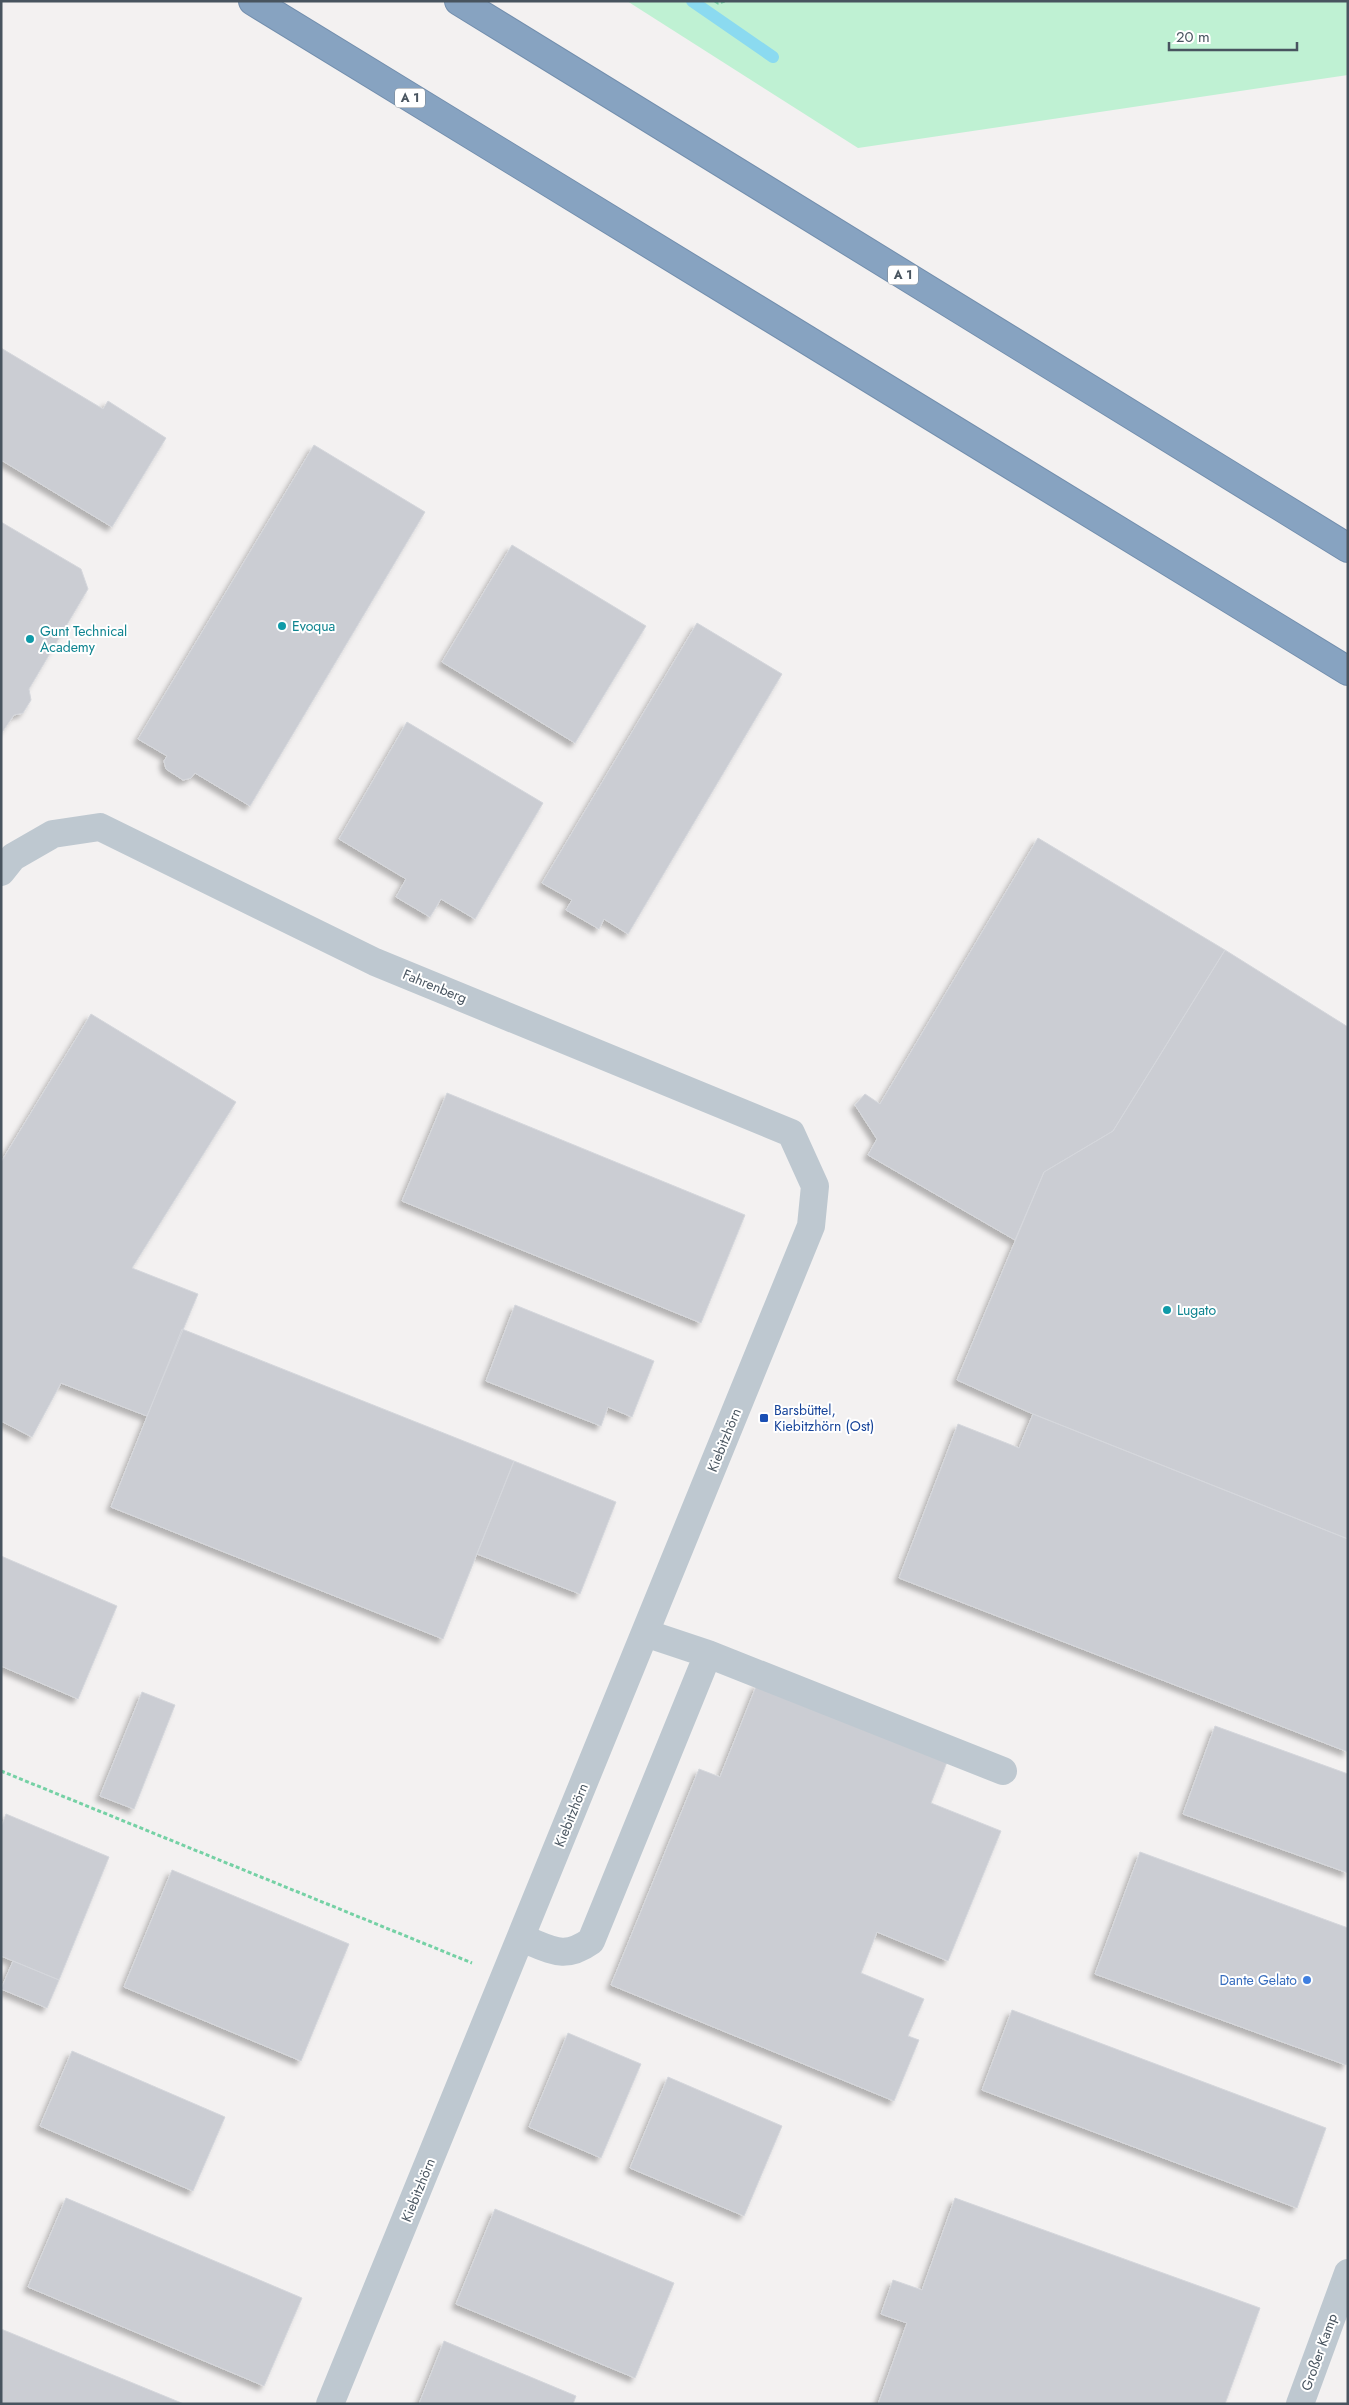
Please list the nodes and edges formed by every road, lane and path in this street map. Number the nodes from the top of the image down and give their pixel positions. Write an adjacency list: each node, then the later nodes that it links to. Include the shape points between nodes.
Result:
1 (254, 1): 6 (highway, A 1)
2 (459, 1): 5 (highway, A 1)
3 (715, 1): 4 (path)
4 (725, 1)
5 (1348, 548)
6 (1348, 671)
7 (1, 872): 8 (street, Fahrenberg, via 12,857 53,834 100,827 375,962 790,1133 815,1186)
8 (811, 1226): 9 (street, Kiebitzhörn)
9 (645, 1633): 10 (street); 13 (street, Kiebitzhörn)
10 (708, 1654): 12 (street); 13 (street, via 592,1942 576,1952 561,1952)
11 (1, 1771): 14 (path)
12 (1003, 1771)
13 (521, 1938): 14 (street, Kiebitzhörn)
14 (505, 1976): 16 (street, Kiebitzhörn)
15 (1348, 2273): 17 (street, Großer Kamp)
16 (330, 2404)
17 (1300, 2404)

